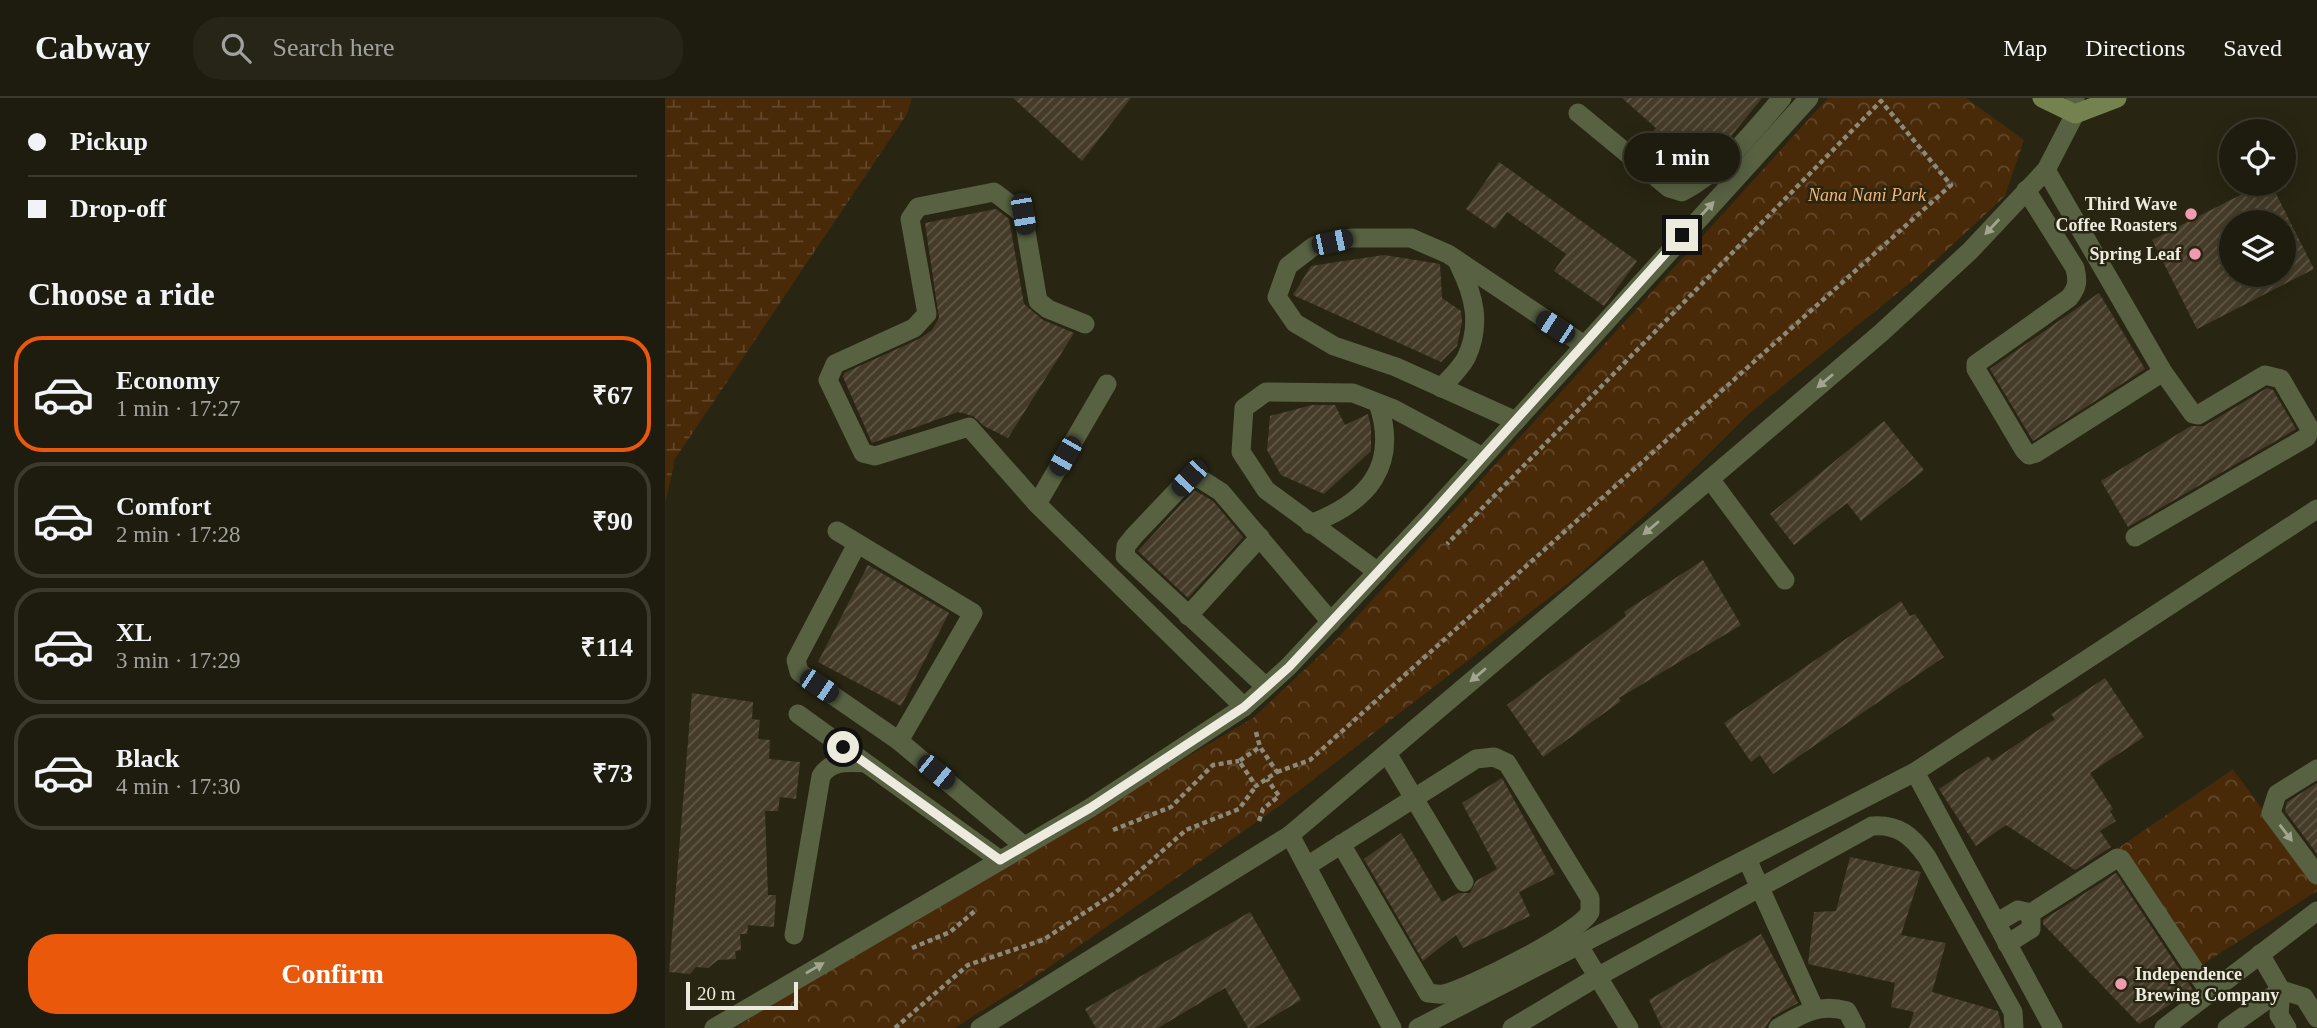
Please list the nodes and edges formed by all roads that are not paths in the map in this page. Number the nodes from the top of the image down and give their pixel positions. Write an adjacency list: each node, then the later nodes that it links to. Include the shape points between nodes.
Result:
1 (1782, 98): 6 (street, via 1734,154 1682,192 1669,188)
2 (2042, 98): 5 (main road)
3 (2117, 98): 5 (main road)
4 (1806, 99): 11 (street, one-way to 4)
5 (2075, 106): 7 (street)
6 (1578, 113)
7 (2046, 170): 8 (street); 12 (street)
8 (2026, 190): 12 (street, via 2078,279 2069,298 1976,364 2024,450 2029,455 2036,453); 18 (street, one-way to 18, via 1970,251 1881,333)
9 (1457, 261): 11 (street); 14 (street, via 1474,297 1474,327 1465,359); 14 (street, via 1411,238 1351,238 1314,246 1288,266 1277,297 1295,324 1334,346)
10 (1085, 324): 19 (street, via 1038,302 1023,214 1011,202 994,192 918,207 910,219 927,314 914,328 835,363 828,380 863,453 875,456 969,427)
11 (1584, 345): 16 (street)
12 (2164, 372): 24 (street, via 2198,415 2265,375 2273,375 2281,379 2309,429 2307,437)
13 (1107, 384): 19 (street)
14 (1441, 388): 16 (street)
15 (1378, 402): 17 (street); 21 (street, via 1386,426 1386,456 1372,482 1346,505); 21 (street, via 1353,393 1266,392 1244,408 1241,452 1266,489)
16 (1516, 421): 17 (street)
17 (1483, 457): 26 (street)
18 (1710, 479): 27 (street); 34 (street, one-way to 34)
19 (1037, 504): 31 (street)
20 (2317, 509): 37 (street)
21 (1310, 524): 26 (street)
22 (837, 531): 25 (street)
23 (1260, 537): 28 (street); 28 (street, via 1221,492 1199,478 1189,478 1134,536 1125,556); 29 (street)
24 (2135, 537)
25 (857, 544): 33 (street, via 796,660 799,672); 33 (street, via 973,613)
26 (1378, 572): 29 (street)
27 (1785, 580)
28 (1188, 616): 30 (street)
29 (1331, 622): 30 (street)
30 (1265, 686): 31 (street)
31 (1244, 707): 41 (street)
32 (798, 714): 35 (street)
33 (899, 741): 41 (street)
34 (1387, 753): 38 (street); 39 (street)
35 (865, 763): 43 (street); 51 (street, via 835,763 821,776)
36 (2317, 769): 45 (street, one-way to 45, via 2277,794 2271,813)
37 (1915, 772): 42 (street); 50 (street)
38 (1414, 798): 40 (street); 40 (street, via 1476,759 1493,757 1507,763 1590,898 1587,920 1497,972 1443,994 1428,993); 46 (street)
39 (1290, 835): 44 (street); 62 (street)
40 (1341, 844): 44 (street)
41 (1024, 846): 43 (street)
42 (1747, 859): 47 (street); 52 (street)
43 (1000, 860): 61 (street, one-way to 43)
44 (1307, 866): 63 (street)
45 (2317, 875)
46 (1464, 882)
47 (1760, 886): 55 (street, via 1872,826 1899,828 1927,857); 56 (street); 59 (street)
48 (2317, 911): 54 (street)
49 (2031, 913): 50 (street, via 2018,910); 53 (street, via 2031,929); 58 (street, via 2113,859 2121,859)
50 (1996, 923): 53 (street)
51 (794, 935)
52 (1579, 946): 56 (street); 64 (street)
53 (2012, 952): 55 (street); 70 (street)
54 (2260, 954): 57 (street); 58 (street)
55 (1992, 974): 69 (street, via 2013,1012)
56 (1597, 977): 65 (street); 66 (street)
57 (2281, 990): 60 (street, via 2304,997); 72 (street); 73 (street, via 2279,1015)
58 (2210, 993): 71 (street)
59 (1814, 1007): 67 (street); 68 (street, via 1847,1011)
60 (2317, 1018)
61 (714, 1028)
62 (980, 1028)
63 (1392, 1028)
64 (1418, 1028)
65 (1512, 1028)
66 (1629, 1028)
67 (1778, 1028)
68 (1856, 1028)
69 (2014, 1028)
70 (2053, 1028)
71 (2164, 1028)
72 (2227, 1028)
73 (2287, 1028)

